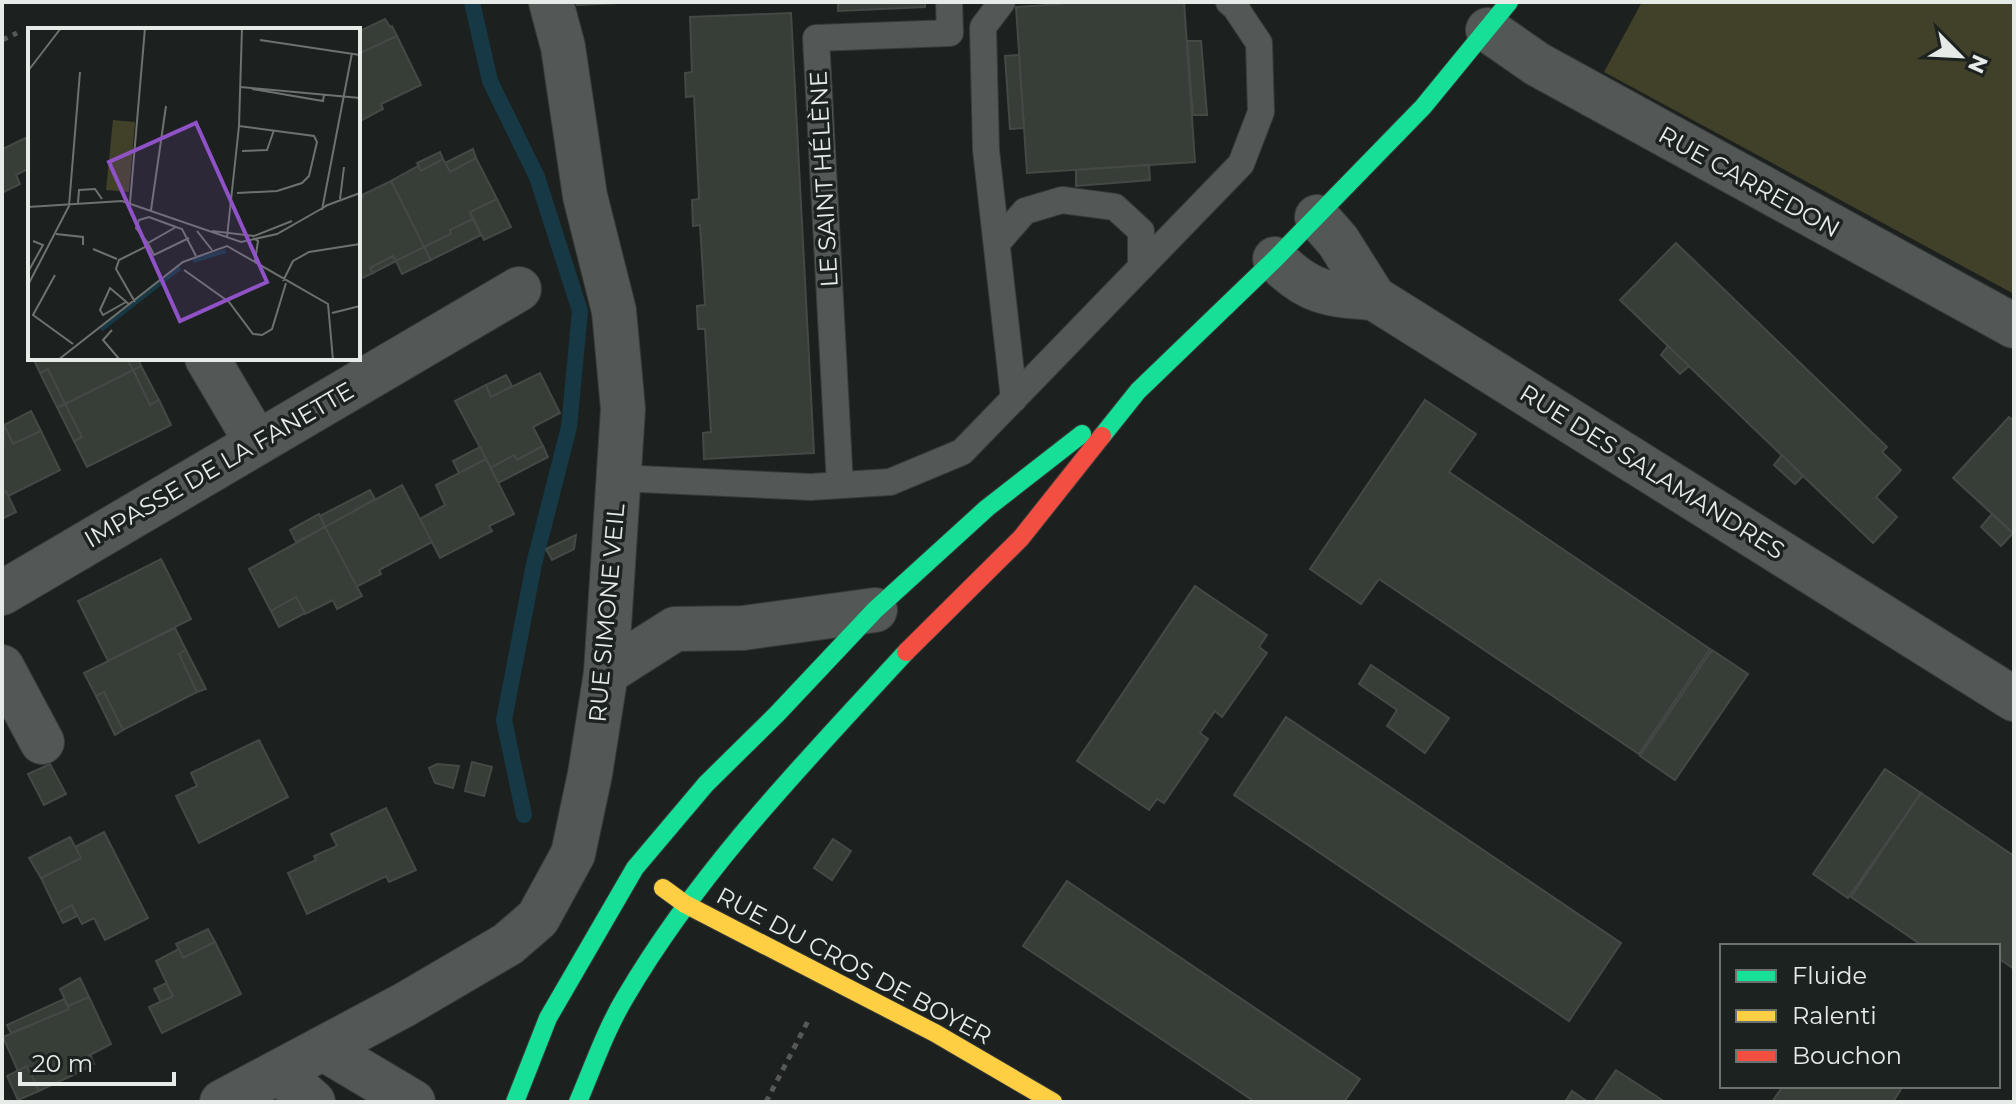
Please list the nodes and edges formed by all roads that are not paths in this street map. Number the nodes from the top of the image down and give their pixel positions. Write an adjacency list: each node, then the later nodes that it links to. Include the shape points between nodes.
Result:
1 (551, 2): 17 (street, RUE SIMONE VEIL, via 563,47 585,196 614,311 623,409)
2 (949, 2): 18 (lane, LE SAINT HÉLÈNE, via 950,33 816,38)
3 (1002, 2): 7 (lane, via 983,27 986,150)
4 (1229, 2): 9 (lane, via 1259,43 1261,112 1241,164)
5 (1498, 16): 6 (main road, via 1423,107); 12 (street, RUE CARREDON, via 1537,64)
6 (1317, 217): 8 (main road); 11 (street, RUE DES SALAMANDRES)
7 (997, 243): 9 (lane, via 1025,211 1062,200 1115,207 1141,231); 15 (lane)
8 (1275, 259): 11 (street, via 1295,280 1331,295); 14 (main road)
9 (1141, 267): 15 (lane)
10 (519, 289): 16 (street, IMPASSE DE LA FANETTE)
11 (1374, 298): 23 (street, RUE DES SALAMANDRES)
12 (2014, 326)
13 (208, 360): 16 (street)
14 (1138, 391): 20 (main road, via 987,508); 26 (main road, via 1021,538 810,755)
15 (1014, 399): 18 (lane, via 962,452 890,482)
16 (257, 443): 19 (street, IMPASSE DE LA FANETTE)
17 (617, 478): 18 (lane); 22 (street, RUE SIMONE VEIL)
18 (840, 485)
19 (2, 593)
20 (875, 610): 22 (street, via 743,628 675,629); 25 (main road, via 706,784)
21 (2, 667): 24 (street)
22 (606, 673): 27 (street, RUE SIMONE VEIL, via 573,854 538,918 508,944)
23 (2014, 699)
24 (42, 742)
25 (635, 868): 26 (main road, RUE DU CROS DE BOYER); 33 (main road, via 548,1018)
26 (685, 904): 29 (main road, via 624,999); 34 (main road, RUE DU CROS DE BOYER, via 935,1033)
27 (324, 1049): 28 (street, RUE SIMONE VEIL); 32 (street)
28 (279, 1072): 30 (street, RUE SIMONE VEIL); 31 (street)
29 (579, 1099)
30 (222, 1102)
31 (313, 1102)
32 (413, 1102)
33 (515, 1102)
34 (1053, 1102)

